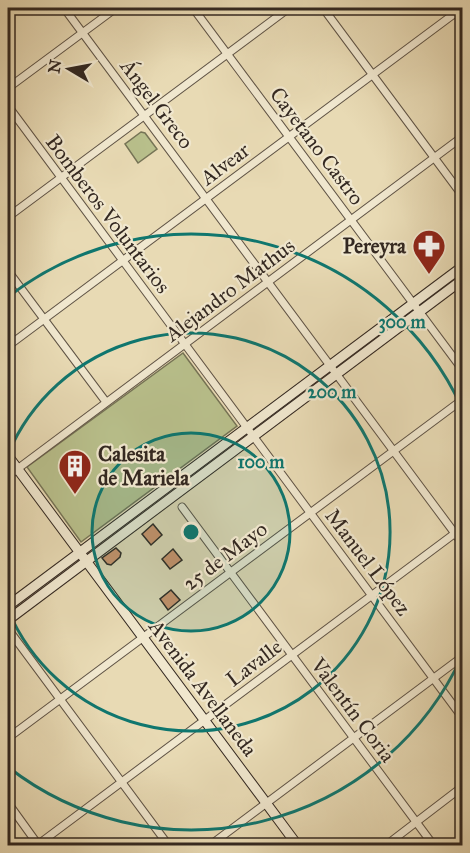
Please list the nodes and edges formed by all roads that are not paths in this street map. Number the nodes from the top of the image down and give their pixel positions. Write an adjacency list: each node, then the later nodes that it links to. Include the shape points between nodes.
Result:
1 (64, 8): 8 (street, Ángel Greco)
2 (116, 8): 8 (street)
3 (193, 8): 9 (street, Cayetano Castro)
4 (289, 8): 9 (street)
5 (323, 8): 10 (street)
6 (456, 9): 7 (street); 10 (street, Alvear)
7 (462, 22)
8 (82, 32): 11 (street); 13 (street, Ángel Greco)
9 (228, 54): 13 (street); 14 (street, Cayetano Castro)
10 (372, 74): 14 (street, Alvear); 16 (street)
11 (8, 88)
12 (8, 106): 17 (street, Bomberos Voluntarios)
13 (144, 115): 17 (street); 19 (street, Ángel Greco)
14 (289, 136): 19 (street, Alvear); 21 (street, Cayetano Castro)
15 (462, 137): 16 (street, Alejandro Mathus)
16 (435, 158): 18 (street); 21 (street, Alejandro Mathus)
17 (61, 178): 20 (street); 22 (street, Bomberos Voluntarios)
18 (462, 195)
19 (206, 198): 22 (street, Alvear); 26 (street, Ángel Greco)
20 (8, 217)
21 (352, 220): 26 (street, Alejandro Mathus); 27 (street, Cayetano Castro)
22 (123, 261): 28 (street, Alvear); 29 (street, Bomberos Voluntarios)
23 (462, 267): 27 (main road)
24 (8, 271): 28 (street)
25 (462, 280): 27 (main road)
26 (268, 282): 29 (street, Alejandro Mathus); 31 (street, Ángel Greco)
27 (417, 308): 31 (main road); 32 (street, Cayetano Castro)
28 (44, 319): 30 (street, Alvear); 34 (street)
29 (185, 344): 34 (street, Alejandro Mathus); 35 (street, Bomberos Voluntarios)
30 (8, 346)
31 (334, 369): 35 (main road); 36 (street, Ángel Greco)
32 (462, 369)
33 (462, 400): 36 (street, 25 de Mayo)
34 (106, 402): 38 (street, Alejandro Mathus)
35 (250, 432): 41 (street, Manuel López); 45 (main road)
36 (394, 451): 41 (street, 25 de Mayo); 43 (street, Ángel Greco)
37 (8, 456): 38 (main road, Avenida Avellaneda)
38 (17, 469): 39 (street, Alejandro Mathus); 45 (main road, Avenida Avellaneda)
39 (8, 476)
40 (182, 507): 46 (street, Valentín Coria)
41 (311, 513): 46 (street, 25 de Mayo); 47 (street, Manuel López)
42 (462, 528): 43 (street, Lavalle)
43 (456, 533): 44 (street, Ángel Greco); 47 (street, Lavalle)
44 (462, 543)
45 (82, 556): 48 (main road); 49 (main road); 51 (main road, Avenida Avellaneda)
46 (231, 572): 51 (street, 25 de Mayo); 52 (street, Valentín Coria)
47 (372, 596): 52 (street, Lavalle); 54 (street, Manuel López)
48 (8, 606)
49 (8, 620)
50 (8, 629): 55 (street)
51 (143, 638): 55 (street, 25 de Mayo); 57 (main road, Avenida Avellaneda)
52 (292, 655): 57 (street, Lavalle); 59 (street, Valentín Coria)
53 (462, 657): 54 (street)
54 (434, 678): 56 (street, Manuel López); 59 (street)
55 (60, 699): 58 (street, 25 de Mayo); 60 (street)
56 (462, 717)
57 (204, 720): 60 (street, Lavalle); 63 (main road, Avenida Avellaneda)
58 (8, 738)
59 (354, 738): 63 (street); 64 (street, Valentín Coria)
60 (121, 782): 65 (street, Lavalle); 66 (street)
61 (462, 787): 64 (street)
62 (8, 802): 65 (street)
63 (266, 803): 67 (street); 68 (main road, Avenida Avellaneda)
64 (416, 822): 69 (street); 70 (street, Valentín Coria)
65 (38, 845)
66 (169, 846)
67 (209, 846)
68 (298, 846)
69 (385, 846)
70 (434, 846)

